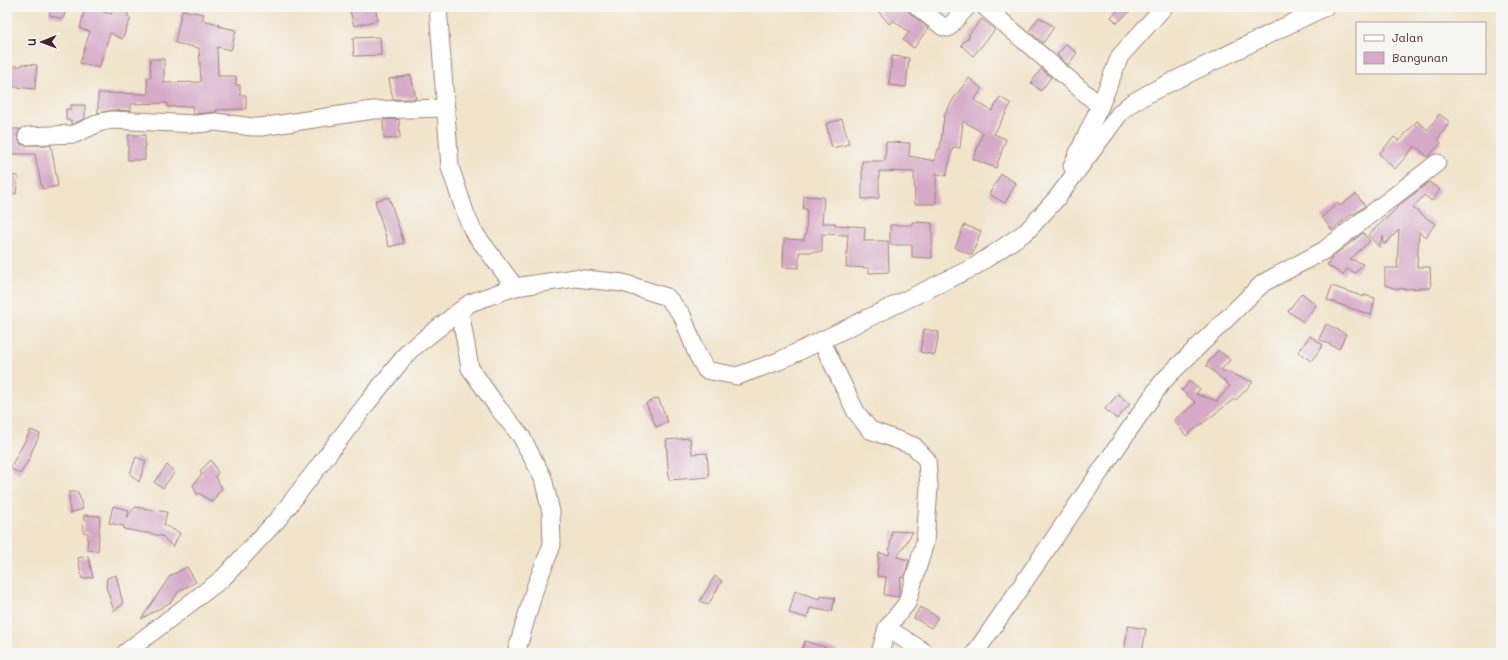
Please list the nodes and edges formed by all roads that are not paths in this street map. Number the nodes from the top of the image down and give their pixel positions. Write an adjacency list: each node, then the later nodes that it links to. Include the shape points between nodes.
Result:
1 (438, 7): 8 (street)
2 (918, 7): 3 (street, via 943,27 948,28)
3 (967, 7)
4 (985, 7): 7 (street)
5 (1163, 7): 7 (street, via 1120,56)
6 (1325, 7): 11 (street, via 1169,82 1130,104 1120,113)
7 (1100, 106): 11 (street)
8 (446, 108): 9 (street, via 373,110 261,127 216,122 196,124 113,120 101,122 75,134); 12 (street, via 450,167 466,215 474,231)
9 (27, 136)
10 (1438, 163): 20 (street, via 1323,251 1263,283 1167,377)
11 (1056, 198): 14 (street, via 1027,231 974,266)
12 (515, 287): 13 (street, via 470,303); 14 (street, via 575,278 623,283 667,297 682,315 706,370 737,376)
13 (460, 311): 16 (street, via 409,351 279,518 223,578); 17 (street, via 470,368 521,436 543,478 551,512 552,545 535,588)
14 (822, 342): 15 (street, via 856,412 870,430 914,446 928,460 929,488 925,542 907,603)
15 (887, 628): 18 (street); 19 (street)
16 (125, 653)
17 (516, 653)
18 (880, 653)
19 (926, 653)
20 (975, 653)

